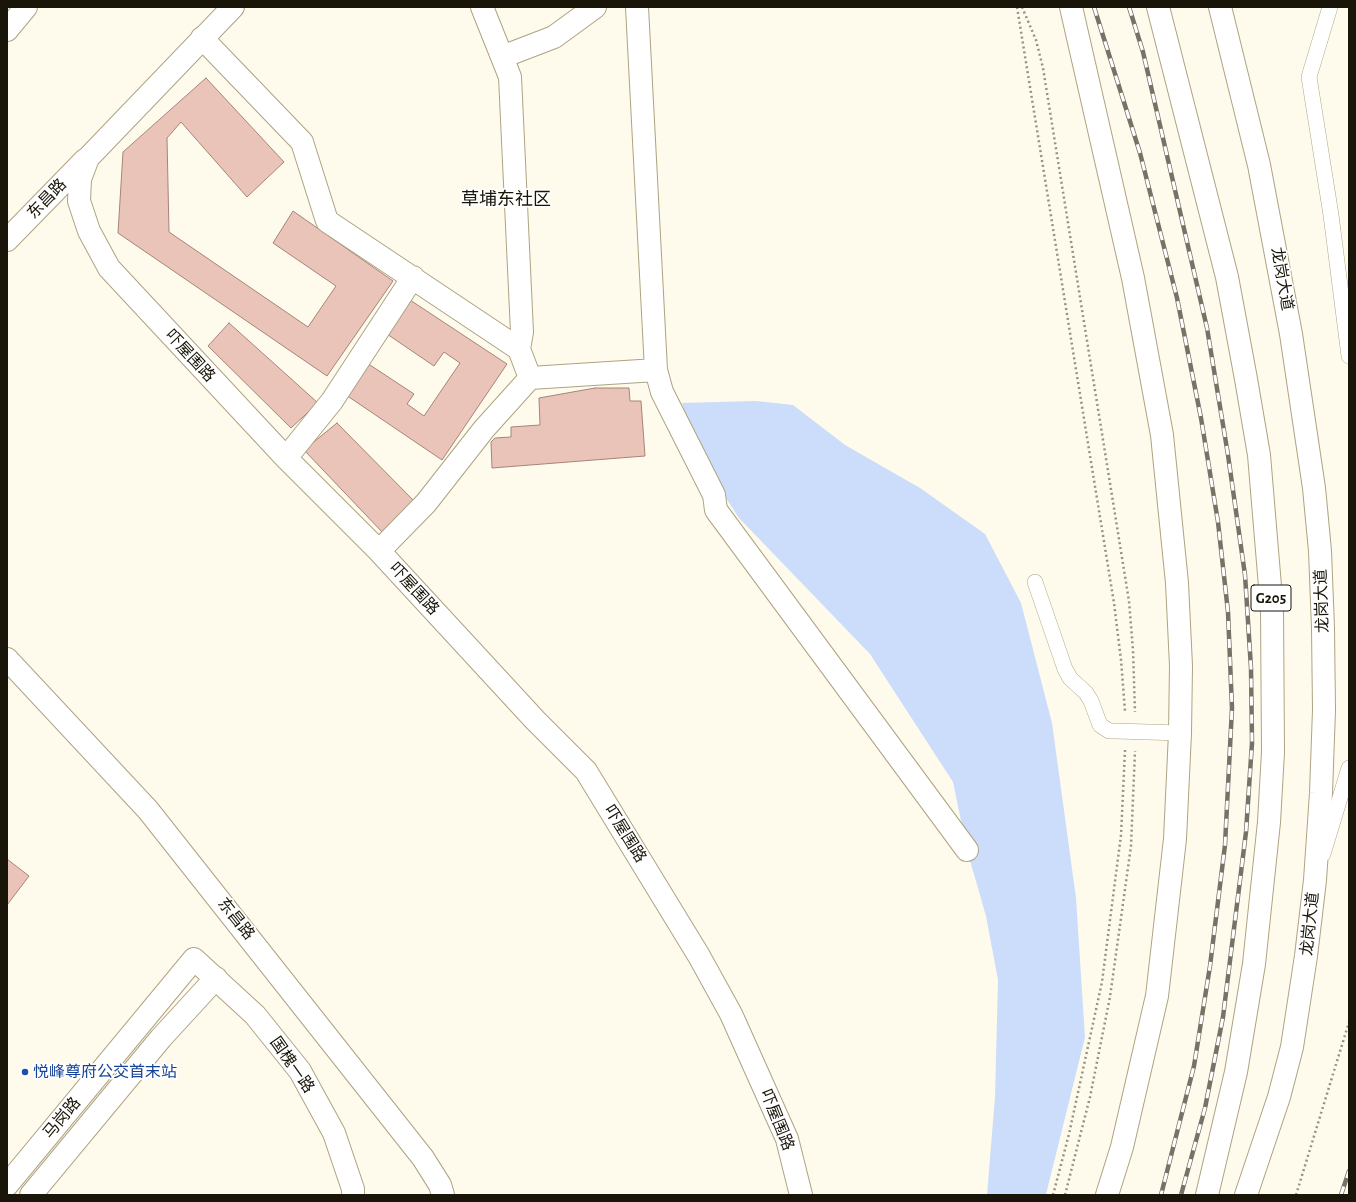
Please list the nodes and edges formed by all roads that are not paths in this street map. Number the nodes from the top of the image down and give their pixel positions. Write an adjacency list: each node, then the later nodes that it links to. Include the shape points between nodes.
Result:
1 (26, 7): 11 (main road)
2 (233, 7): 10 (main road, 吓屋围路)
3 (482, 7): 12 (main road)
4 (595, 7): 12 (main road, via 554,37)
5 (637, 7): 18 (main road)
6 (1071, 7): 24 (main road, via 1133,278 1162,435 1177,583)
7 (1158, 7): 36 (main road, G205, via 1226,277 1245,372 1259,455 1272,610 1273,752 1257,942 1236,1072)
8 (1220, 7): 27 (main road, 龙岗大道, via 1276,246 1314,488 1320,551 1324,710)
9 (1330, 7): 17 (lane, via 1309,77 1331,215)
10 (211, 24): 13 (main road, 吓屋围路); 15 (main road, via 302,142 327,221)
11 (7, 30)
12 (502, 57): 16 (main road, via 510,77 522,332)
13 (88, 158): 14 (main road, 东昌路); 20 (main road, 吓屋围路, via 80,179 79,202 89,231 109,268)
14 (7, 240)
15 (413, 277): 16 (main road); 20 (main road, via 332,401)
16 (519, 349): 19 (main road)
17 (1349, 356)
18 (656, 370): 19 (main road); 26 (main road, via 662,392 714,495 716,510)
19 (530, 378): 21 (main road, via 484,429 426,503)
20 (286, 458): 21 (main road, 吓屋围路)
21 (379, 551): 34 (main road, 吓屋围路, via 535,720 586,771 699,956 730,1014 787,1139)
22 (1035, 582): 24 (lane, via 1065,669 1070,678 1086,693 1100,725 1109,730)
23 (7, 659): 33 (main road, 东昌路, via 148,810 423,1158 440,1185)
24 (1180, 733): 35 (main road, via 1175,839 1157,996 1122,1147)
25 (1349, 768): 27 (lane)
26 (968, 850)
27 (1315, 880): 37 (main road, 龙岗大道, via 1292,1047 1279,1097)
28 (194, 958): 29 (main road, 国槐一路); 30 (main road, 马岗路)
29 (216, 978): 31 (main road, 马岗路, via 161,1038); 32 (main road, 国槐一路, via 255,1015 300,1071 334,1133)
30 (7, 1185)
31 (30, 1195)
32 (353, 1195)
33 (443, 1195)
34 (801, 1195)
35 (1107, 1195)
36 (1207, 1195)
37 (1246, 1195)

